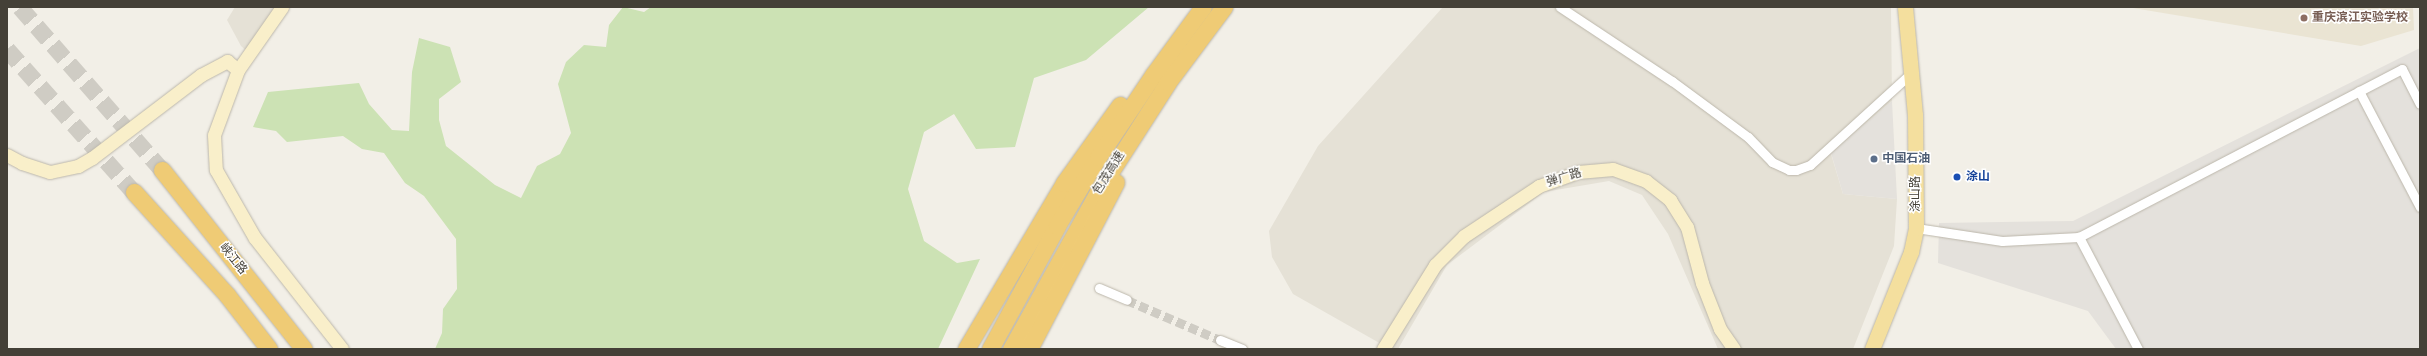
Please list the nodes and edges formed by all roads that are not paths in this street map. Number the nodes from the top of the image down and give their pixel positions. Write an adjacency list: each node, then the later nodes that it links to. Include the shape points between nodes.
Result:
1 (282, 7): 7 (street)
2 (1203, 7): 6 (highway, 包茂高速)
3 (1224, 7): 9 (highway, 包茂高速)
4 (1560, 7): 8 (street, via 1672,81 1748,137 1772,162 1789,170 1810,165)
5 (1905, 7): 8 (main road, 涂山路)
6 (1190, 24): 24 (highway, via 1132,90 1086,151 1012,269); 25 (highway, 包茂高速, via 1085,177)
7 (238, 70): 12 (street, via 227,62 201,75 78,166 50,172); 23 (street, via 214,135 216,170 255,238)
8 (1911, 72): 16 (main road, 涂山路, via 1915,115)
9 (1168, 82): 26 (highway, 包茂高速, via 1102,184); 27 (highway)
10 (2359, 91): 11 (street, via 2402,69); 15 (street); 17 (street)
11 (2420, 104)
12 (7, 155)
13 (162, 170): 22 (highway, 峡江路)
14 (134, 192): 21 (highway, via 226,295)
15 (2420, 207)
16 (1916, 228): 17 (street, via 2002,241); 31 (main road, 涂山路, via 1912,252)
17 (2079, 237): 32 (street)
18 (1100, 288): 19 (street)
19 (1127, 300)
20 (1220, 340): 28 (street)
21 (269, 349)
22 (304, 349)
23 (342, 349)
24 (966, 349)
25 (990, 349)
26 (1010, 349)
27 (1029, 349)
28 (1242, 349)
29 (1383, 349): 30 (street, 弹广路, via 1435,265 1464,236 1539,186 1578,172 1613,169 1646,181 1670,200 1687,227 1702,283 1720,329)
30 (1734, 349)
31 (1872, 349)
32 (2138, 349)

